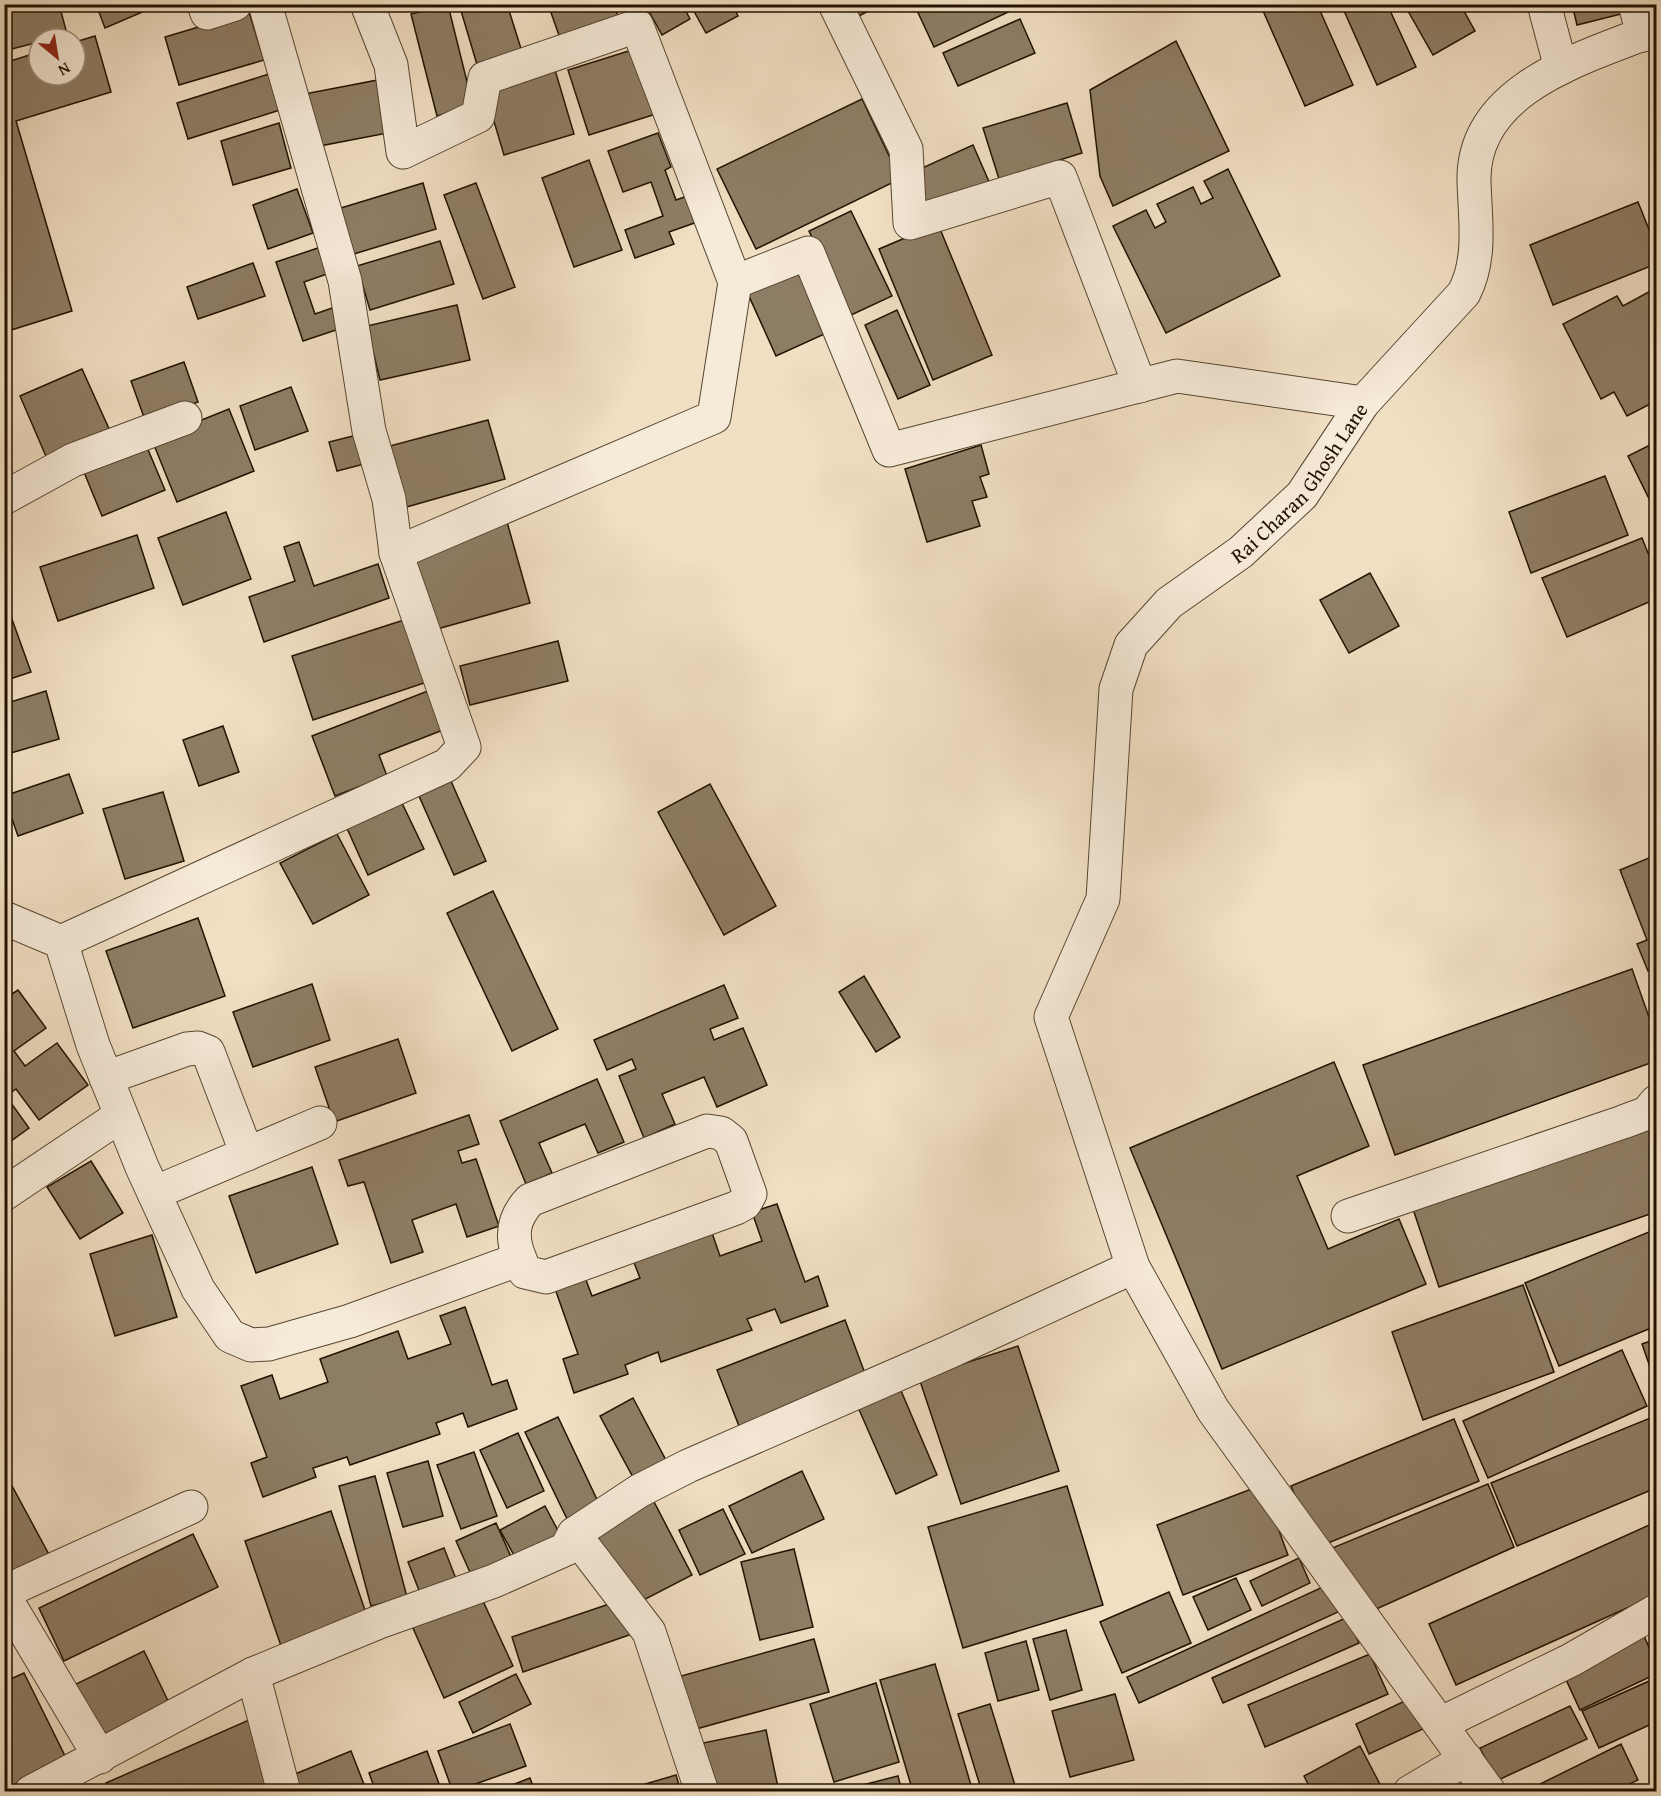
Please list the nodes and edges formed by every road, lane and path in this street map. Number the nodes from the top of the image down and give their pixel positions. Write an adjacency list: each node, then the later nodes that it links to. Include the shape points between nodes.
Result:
1 (204, 4): 2 (street, via 207,13)
2 (235, 4)
3 (265, 4): 14 (street, via 345,281 369,430 390,499)
4 (367, 4): 9 (street, via 391,65 403,152 478,116 485,78 637,26)
5 (835, 4): 10 (street, via 906,149 910,223 1060,177)
6 (1544, 4): 8 (street)
7 (1645, 23): 8 (street, Rai Charan Ghosh Lane)
8 (1561, 68): 11 (street, Rai Charan Ghosh Lane, via 1527,87 1497,114 1477,156 1476,255 1472,277 1464,293)
9 (735, 282): 10 (street, via 808,253 889,450); 14 (street, via 714,417)
10 (1140, 386): 11 (street, via 1177,376)
11 (1363, 403): 26 (street, Rai Charan Ghosh Lane, via 1302,495 1241,552 1169,603 1131,645 1116,689 1103,899 1051,1017)
12 (186, 418): 13 (street, via 73,460)
13 (4, 498)
14 (396, 553): 16 (street, via 464,747 447,765)
15 (4, 918): 16 (street)
16 (61, 942): 17 (street)
17 (106, 1078): 19 (street); 21 (street, via 187,1049 208,1052)
18 (1656, 1102): 24 (street, via 1647,1113 1623,1122)
19 (120, 1116): 22 (street); 23 (street)
20 (320, 1123): 21 (street)
21 (247, 1154): 22 (street)
22 (154, 1193): 25 (street, via 198,1289 216,1318 230,1336 251,1345 269,1344 350,1321)
23 (4, 1194)
24 (1348, 1216)
25 (519, 1259): 25 (street, via 513,1244 514,1226 520,1211 531,1200 707,1131 722,1132 731,1142 750,1194 736,1208 546,1277 525,1272)
26 (1132, 1268): 28 (street, via 688,1466 639,1491); 32 (street, via 1213,1410)
27 (190, 1507): 29 (street)
28 (574, 1533): 31 (street, via 566,1549 494,1581 379,1622); 38 (street, via 649,1632)
29 (4, 1594): 33 (street)
30 (1656, 1611): 32 (street, via 1571,1660)
31 (253, 1674): 33 (street); 37 (street)
32 (1440, 1724): 34 (street)
33 (100, 1756): 35 (street)
34 (1466, 1759): 39 (street); 40 (street)
35 (75, 1782): 36 (street)
36 (31, 1791)
37 (284, 1791)
38 (702, 1791)
39 (1410, 1791)
40 (1489, 1791)

